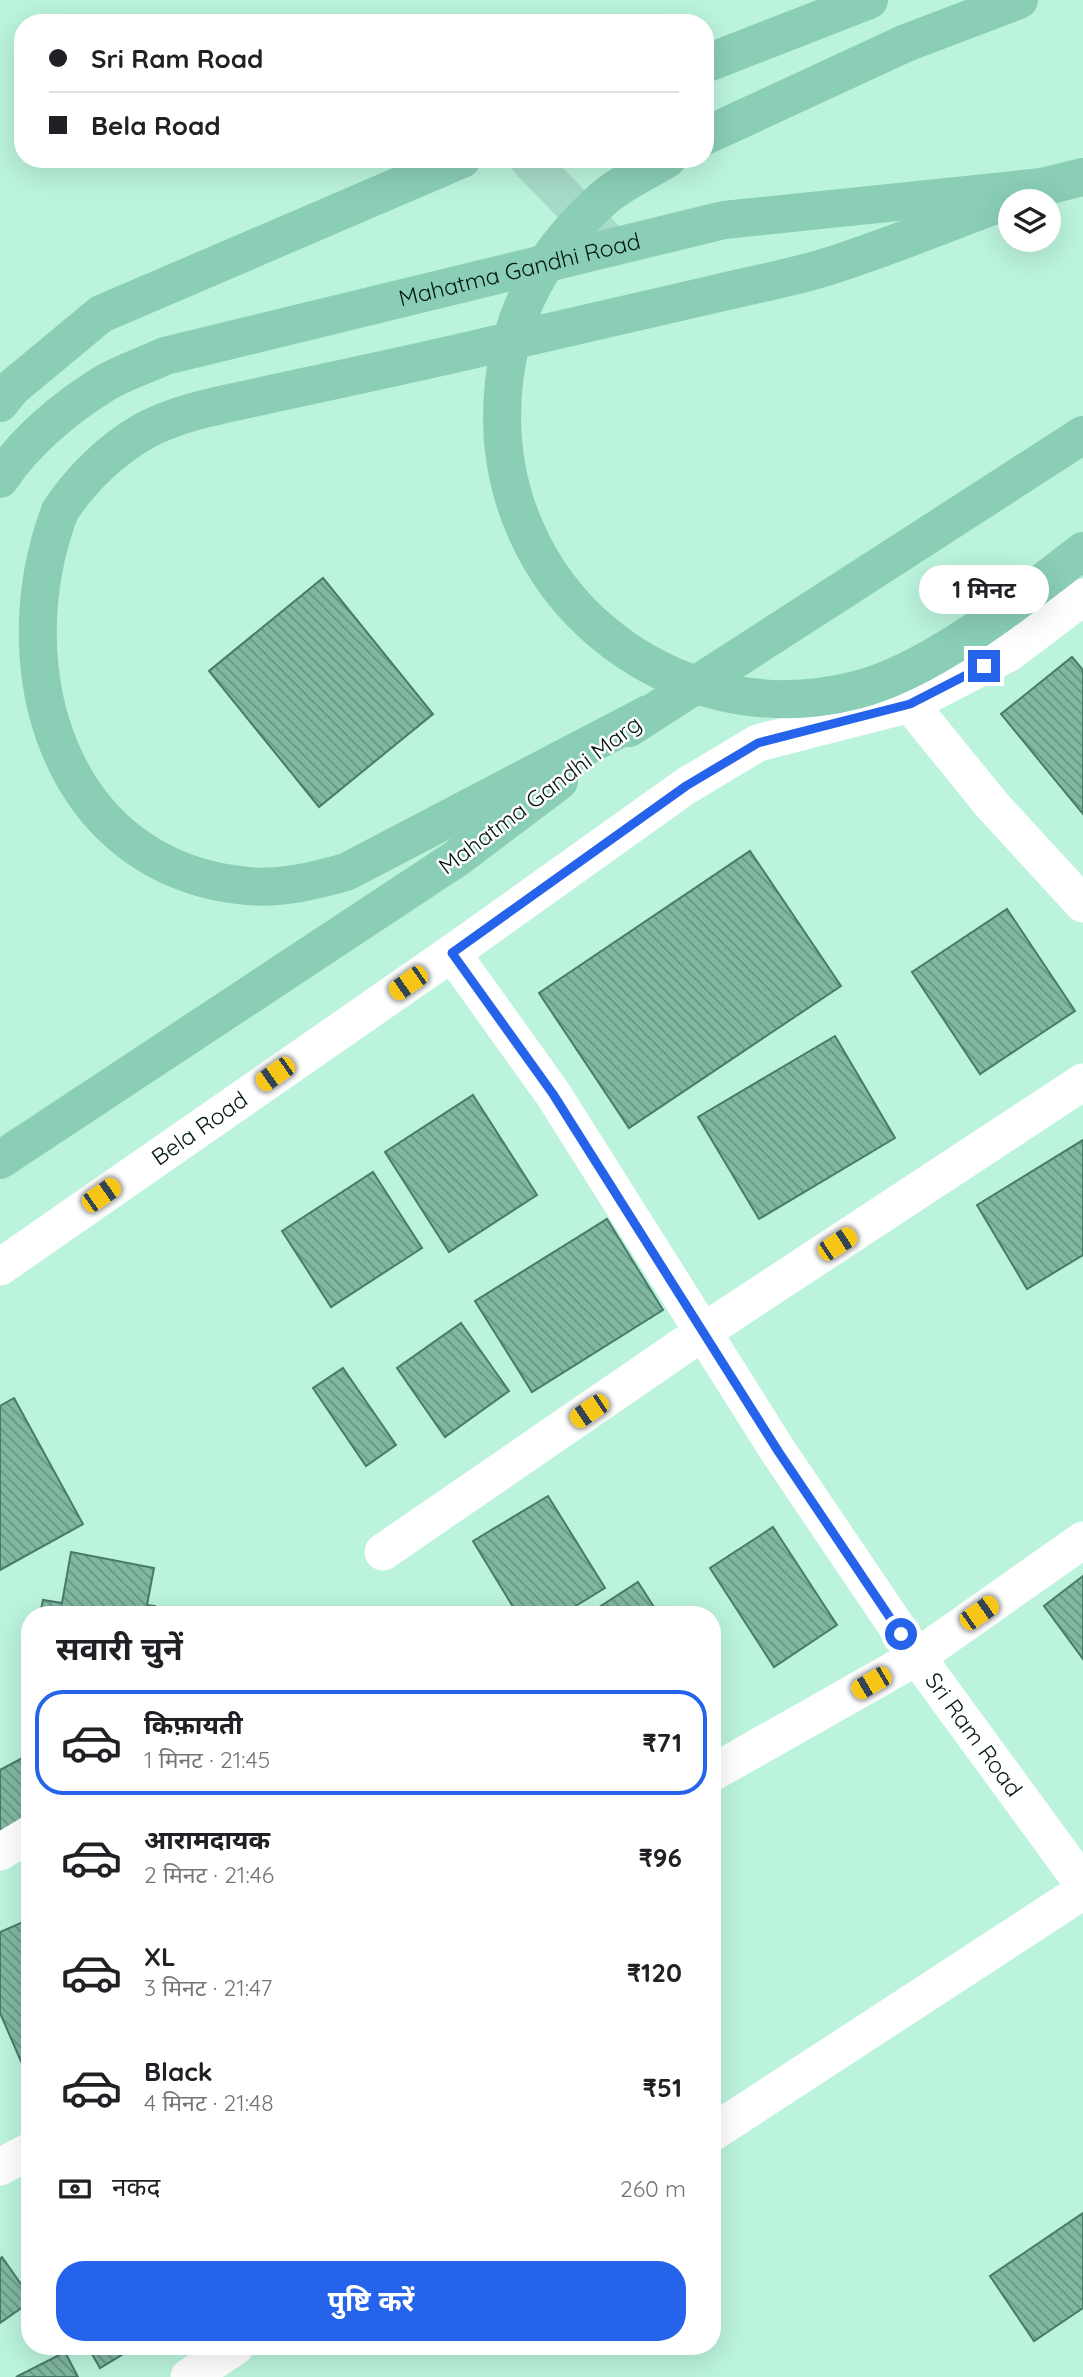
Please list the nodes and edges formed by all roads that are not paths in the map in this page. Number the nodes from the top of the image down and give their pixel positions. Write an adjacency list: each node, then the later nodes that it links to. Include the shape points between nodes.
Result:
1 (869, 0): 3 (highway)
2 (1019, 0): 4 (highway, via 905,43)
3 (714, 60)
4 (714, 132)
5 (441, 168): 11 (highway, via 101,314)
6 (537, 168): 10 (main road)
7 (652, 168): 14 (highway, via 607,196 570,231 534,285 518,320 505,369 501,421 506,472 521,521 544,567 575,608 613,643 681,680 756,699 807,699 858,690 906,672 996,615)
8 (1083, 177): 9 (highway, Mahatma Gandhi Road)
9 (1042, 187): 10 (highway, Mahatma Gandhi Road, via 724,220); 17 (highway, via 822,268 190,412 145,431 106,458 72,493 46,533 28,579 20,626 22,674 33,722 53,766 81,806 117,838 158,863 204,880 251,887 300,884 346,872)
10 (612, 246): 13 (highway, Mahatma Gandhi Road, via 165,356 106,383 52,421)
11 (0, 403)
12 (1083, 435): 17 (highway, Mahatma Gandhi Marg)
13 (0, 479)
14 (1083, 551)
15 (1083, 597): 16 (street, Bela Road, via 1009,653)
16 (910, 704): 18 (street); 19 (street, Bela Road, via 758,743 686,786)
17 (649, 714): 21 (highway, Mahatma Gandhi Marg, via 457,859)
18 (1083, 904)
19 (452, 953): 22 (street, Bela Road); 23 (street, Sri Ram Road, via 553,1094)
20 (1083, 1082): 23 (street)
21 (0, 1160)
22 (0, 1267)
23 (703, 1332): 25 (street); 26 (street, Sri Ram Road)
24 (1083, 1540): 26 (street)
25 (383, 1552)
26 (916, 1657): 27 (street); 30 (street, Sri Ram Road)
27 (721, 1768)
28 (21, 1840): 29 (street)
29 (0, 1852)
30 (1083, 1884)
31 (1083, 1891): 32 (street)
32 (721, 2127)
33 (21, 2156): 34 (street)
34 (0, 2167)
35 (223, 2355): 36 (street)
36 (189, 2377)

